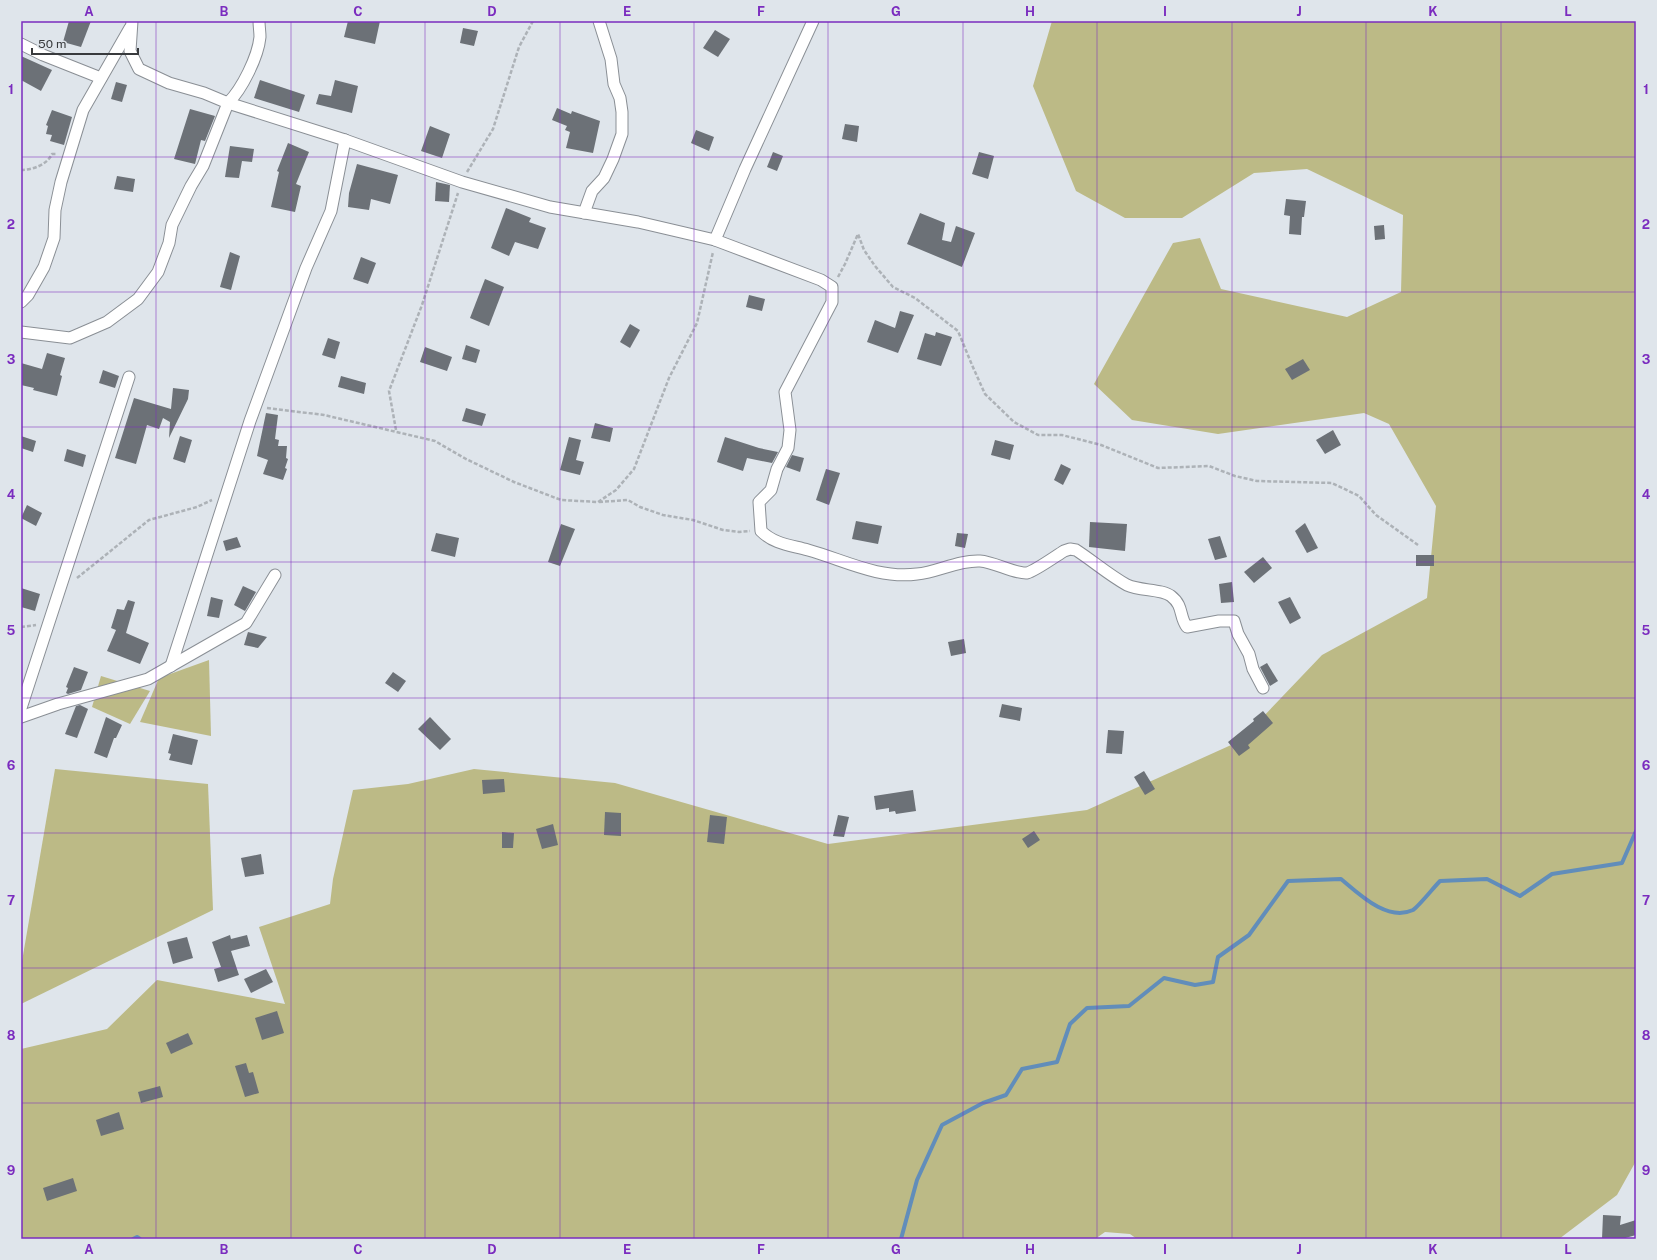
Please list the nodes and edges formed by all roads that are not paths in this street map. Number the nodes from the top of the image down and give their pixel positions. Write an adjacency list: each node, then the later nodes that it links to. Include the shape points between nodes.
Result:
1 (259, 21): 7 (street, via 260,36 255,57 235,96)
2 (599, 21): 9 (street, via 611,59 614,84 620,98 622,134 604,178 592,191)
3 (813, 21): 10 (street)
4 (132, 24): 6 (street); 7 (street, via 130,51 139,69 169,83)
5 (21, 44): 6 (street)
6 (101, 78): 11 (street, via 83,110 60,182 54,238 44,267 28,295)
7 (228, 103): 8 (street); 12 (street, via 203,166 172,224 169,243 158,272 138,299 107,322 70,338)
8 (345, 140): 9 (street, via 462,182 550,207); 15 (street, via 331,211 306,268 256,406)
9 (584, 213): 10 (street, via 638,222)
10 (715, 240): 16 (street, via 820,280 832,287 832,302 785,392 790,430 788,448 771,490 759,502 761,531 768,538 885,573 918,574 979,561 1028,573 1070,549 1076,550 1127,585 1170,595 1179,604 1183,612 1182,621 1187,627 1219,620 1234,620)
11 (21, 302)
12 (21, 332)
13 (129, 377): 17 (street)
14 (276, 575): 15 (street, via 246,623)
15 (171, 666): 18 (street, via 148,679)
16 (1263, 688)
17 (21, 708)
18 (21, 717)

